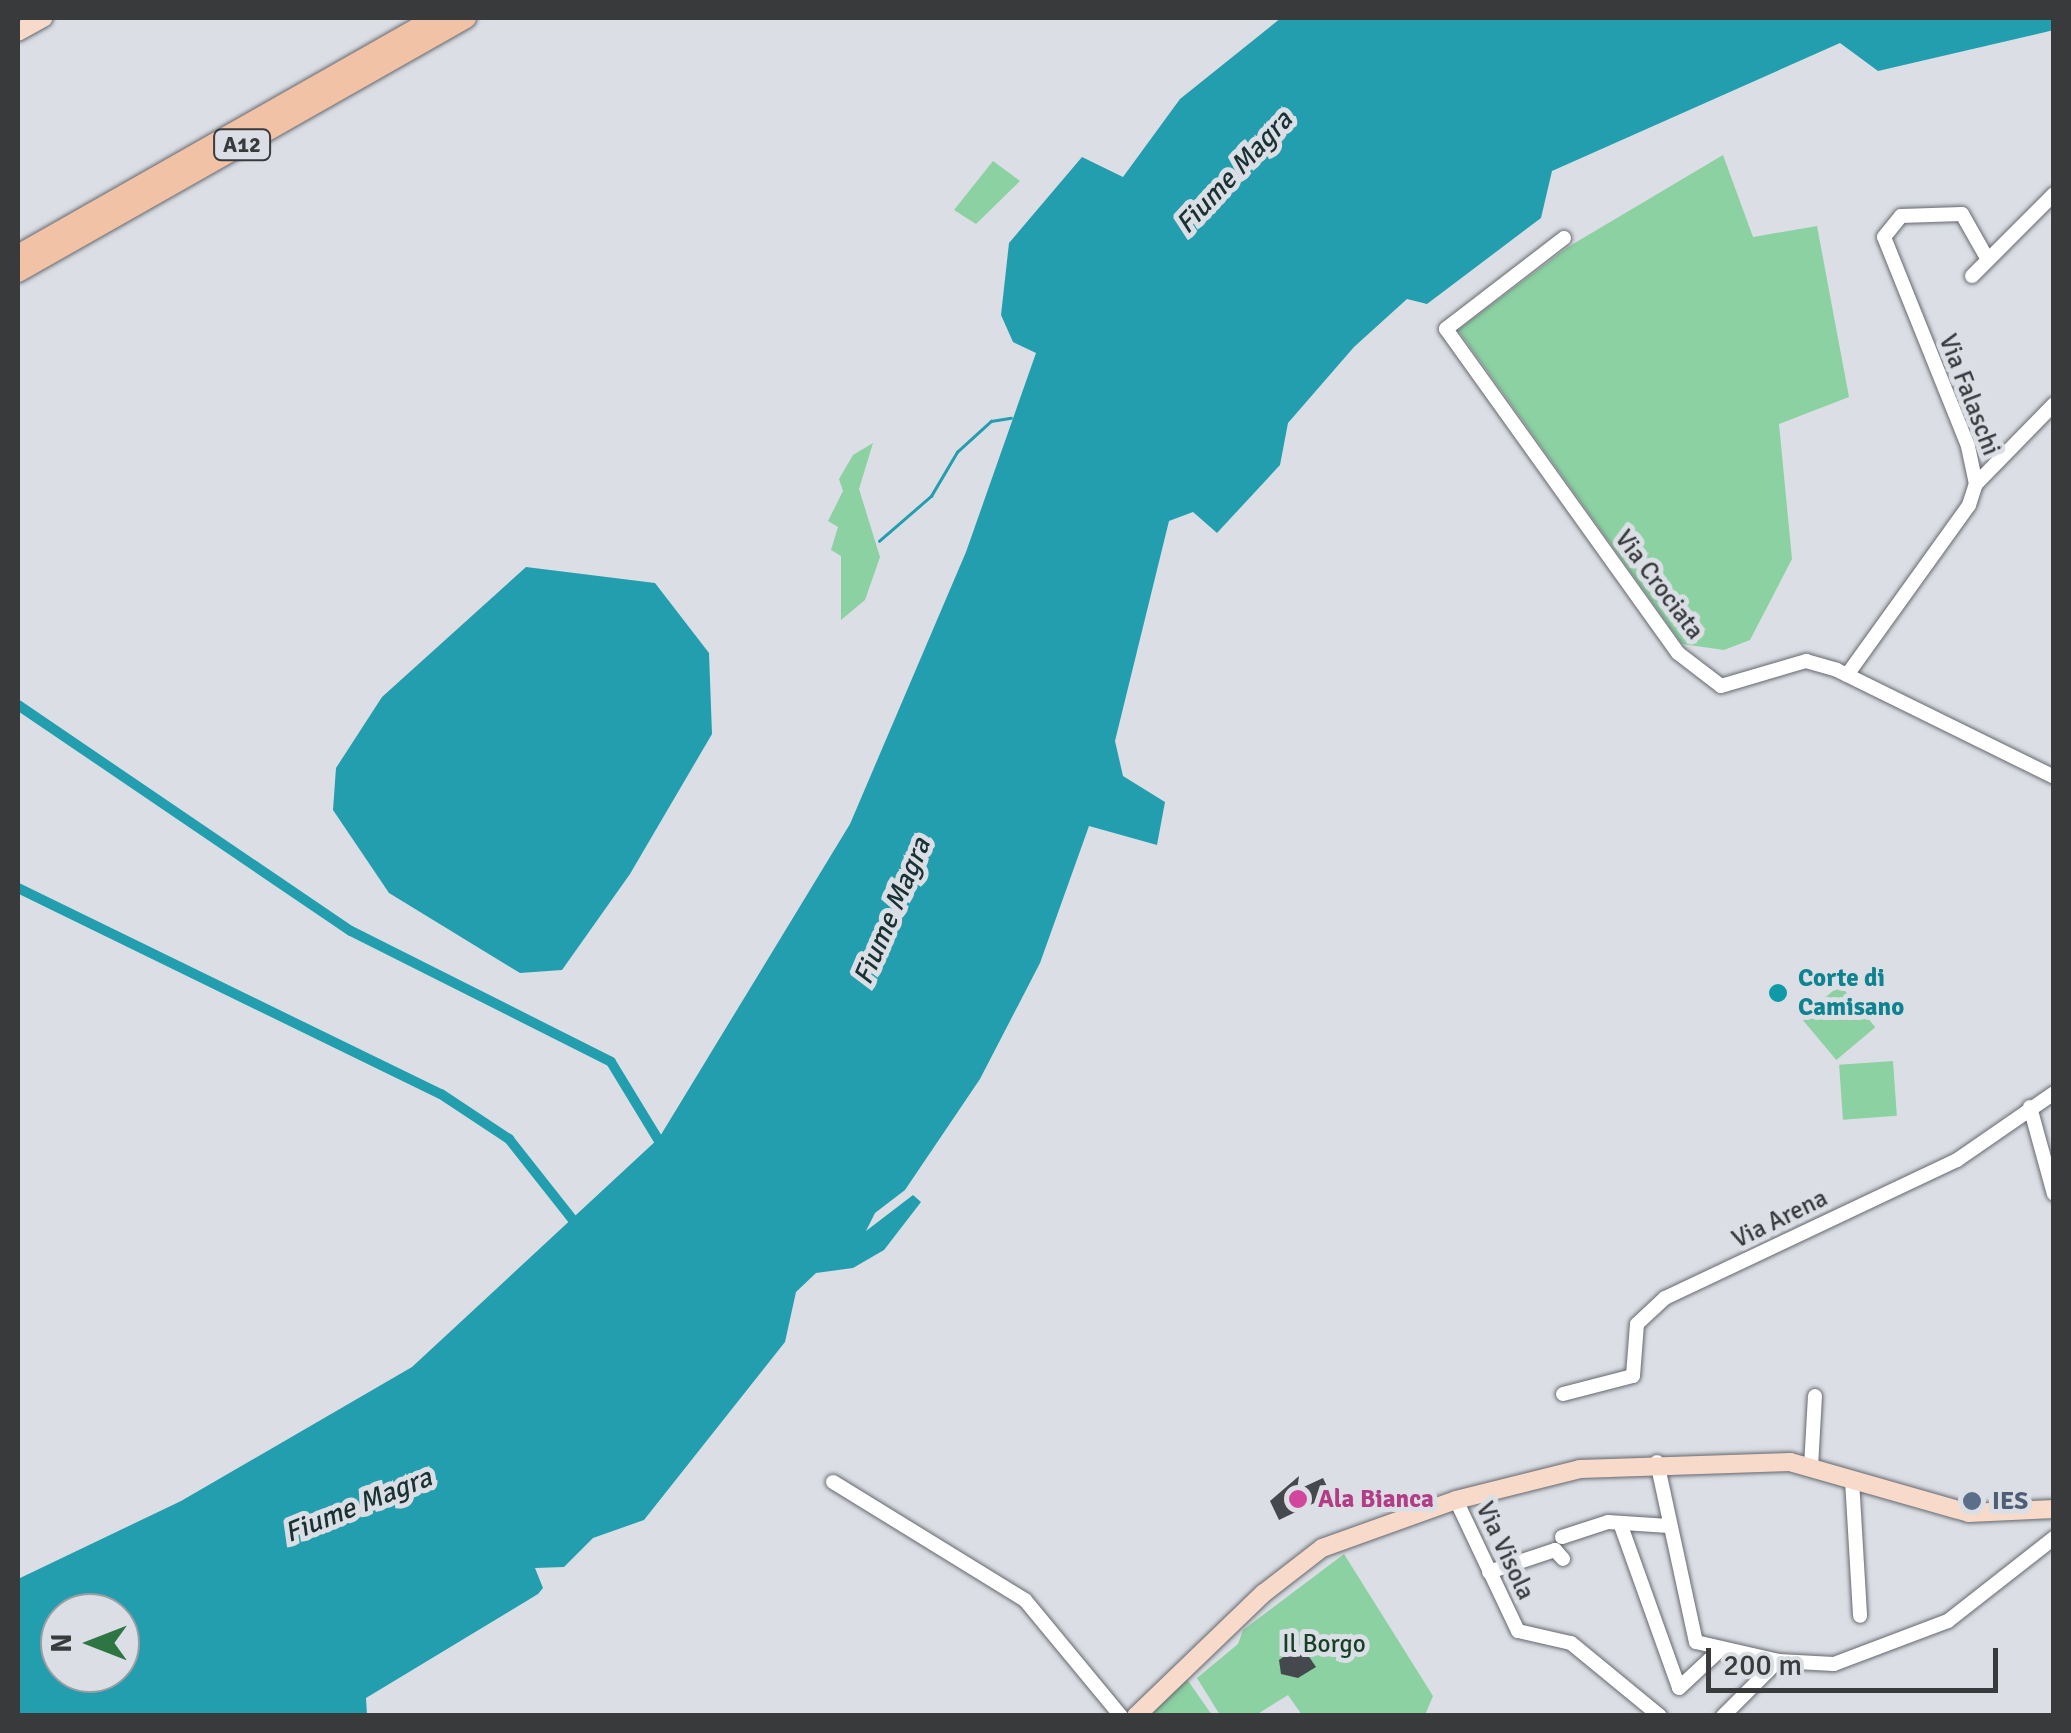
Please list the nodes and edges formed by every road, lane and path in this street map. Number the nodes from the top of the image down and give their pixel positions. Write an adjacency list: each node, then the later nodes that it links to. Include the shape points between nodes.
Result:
1 (44, 18): 4 (main road)
2 (436, 18): 7 (highway, A12)
3 (466, 18): 9 (highway, A12)
4 (18, 32)
5 (2054, 194): 8 (street)
6 (1564, 238): 13 (street, Via Crociata, via 1454,318 1448,337 1678,653 1721,686 1806,662)
7 (18, 255)
8 (1987, 258): 10 (street); 12 (street, Via Falaschi, via 1962,214 1901,216 1884,236 1968,446)
9 (18, 272)
10 (1972, 276)
11 (2054, 404): 12 (street)
12 (1976, 484): 13 (street, Via Falaschi, via 1970,505)
13 (1846, 675): 14 (street, Via Crociata)
14 (2054, 778)
15 (2054, 1092): 16 (street, Via Arena)
16 (2030, 1107): 17 (street); 18 (street, Via Arena, via 1958,1160 1665,1298 1637,1324 1632,1376)
17 (2054, 1194)
18 (1563, 1394)
19 (1815, 1396): 21 (street)
20 (1657, 1462): 21 (main road); 24 (main road, via 1596,1465); 27 (street)
21 (1812, 1467): 22 (main road)
22 (1852, 1480): 25 (main road, via 1969,1513); 32 (street)
23 (833, 1482): 35 (street, via 1025,1600)
24 (1456, 1500): 31 (street, Via Visola); 36 (main road, via 1302,1560)
25 (2054, 1509)
26 (1620, 1523): 27 (street); 28 (street); 33 (street, via 1680,1688)
27 (1669, 1526): 33 (street, via 1690,1628 1696,1642)
28 (1562, 1537)
29 (2054, 1538): 34 (street, via 1948,1621 1834,1664)
30 (1563, 1559): 31 (street, via 1555,1550)
31 (1489, 1572): 37 (street, Via Visola, via 1518,1631 1571,1643)
32 (1860, 1616)
33 (1721, 1649): 34 (street)
34 (1778, 1661): 38 (street)
35 (1122, 1716)
36 (1136, 1716)
37 (1660, 1716)
38 (1723, 1716)

